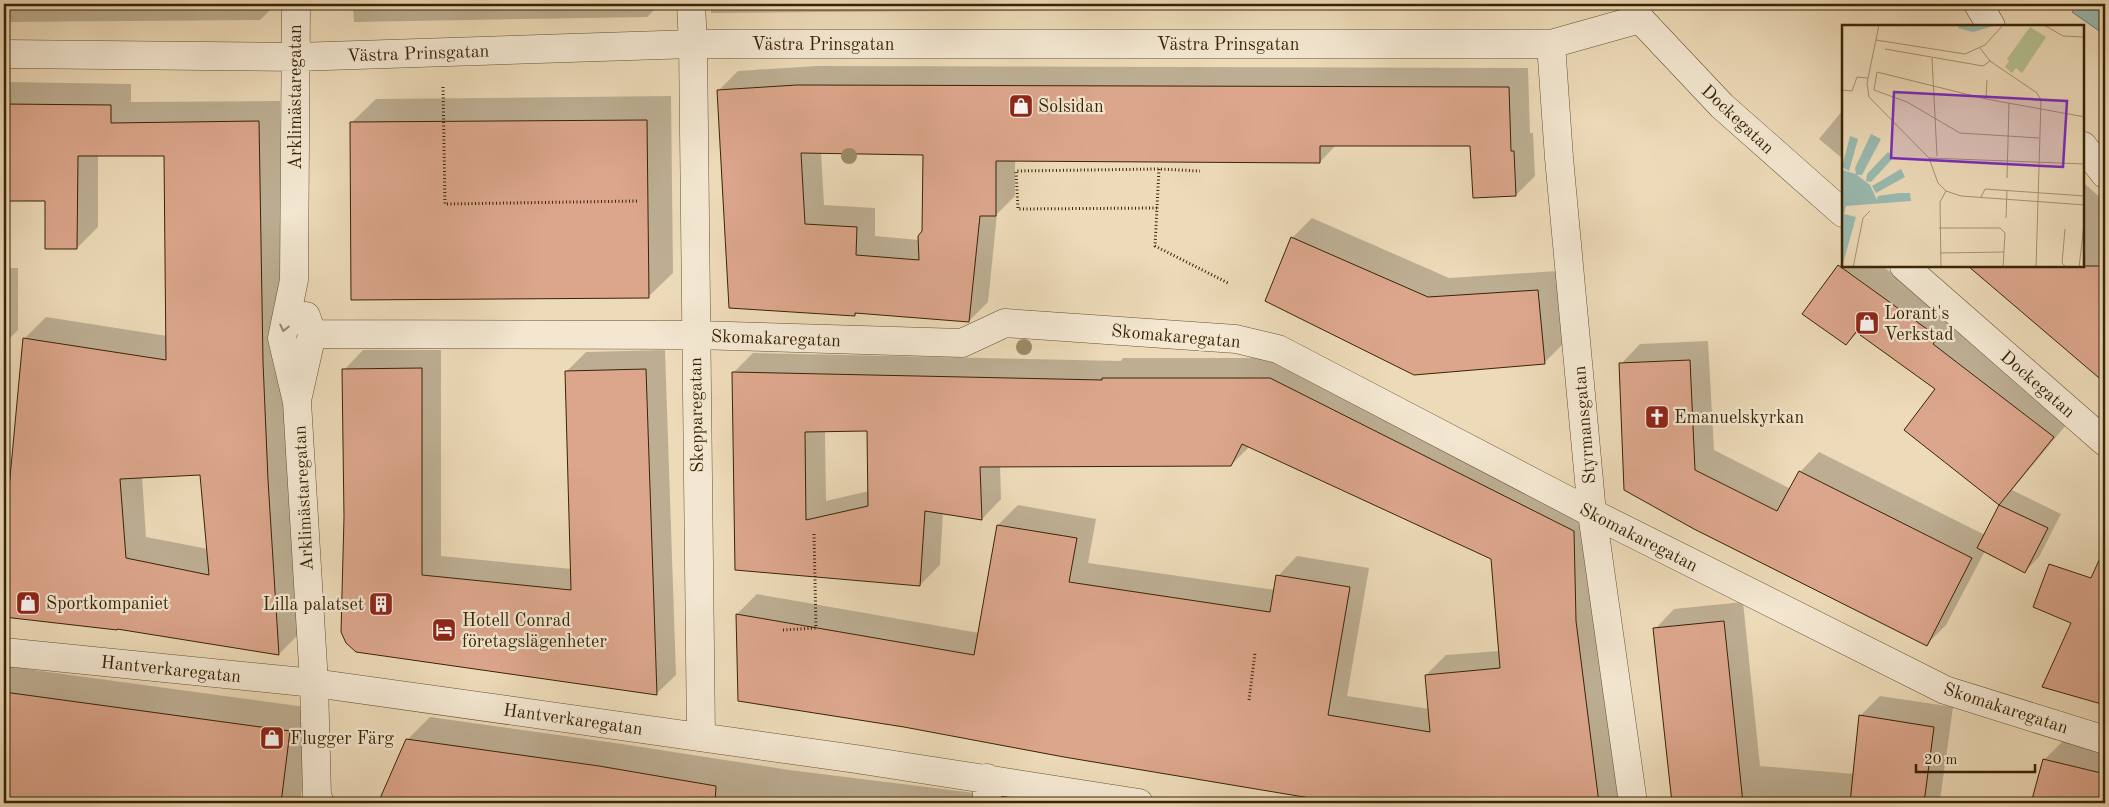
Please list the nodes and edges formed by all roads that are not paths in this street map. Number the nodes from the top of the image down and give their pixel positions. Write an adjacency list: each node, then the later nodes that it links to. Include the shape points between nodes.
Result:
1 (296, 4): 9 (street, Arklimästaregatan)
2 (691, 4): 6 (street, Skepparegatan)
3 (1978, 4): 5 (street)
4 (1637, 11): 7 (street, Västra Prinsgatan); 12 (street, Dockegatan, via 1722,106)
5 (1990, 25)
6 (693, 44): 7 (street, Västra Prinsgatan); 9 (street, Västra Prinsgatan); 16 (street, Skepparegatan)
7 (1551, 44): 19 (street, Styrmansgatan)
8 (4, 54): 9 (street, Västra Prinsgatan)
9 (296, 57): 14 (street, Arklimästaregatan)
10 (2084, 147): 11 (street)
11 (2105, 174)
12 (1842, 212)
13 (1906, 268): 18 (street, Dockegatan)
14 (294, 280): 15 (street, Arklimästaregatan); 17 (street, Arklimästaregatan, one-way to 17, via 282,338)
15 (312, 334): 16 (street, Skomakaregatan); 17 (street, Arklimästaregatan)
16 (695, 335): 19 (street, Skomakaregatan, via 962,344 1005,323 1236,339 1278,349); 22 (street, Skepparegatan)
17 (297, 402): 21 (street, Arklimästaregatan)
18 (2105, 442)
19 (1592, 513): 23 (street, Skomakaregatan, via 1945,690); 27 (street, Styrmansgatan)
20 (4, 652): 21 (street, Hantverkaregatan)
21 (314, 683): 22 (street, Hantverkaregatan); 25 (street, Arklimästaregatan, via 317,796)
22 (701, 737): 24 (street, Hantverkaregatan)
23 (2105, 740)
24 (987, 791): 26 (street, Hantverkaregatan)
25 (320, 803)
26 (1139, 803)
27 (1633, 803)

